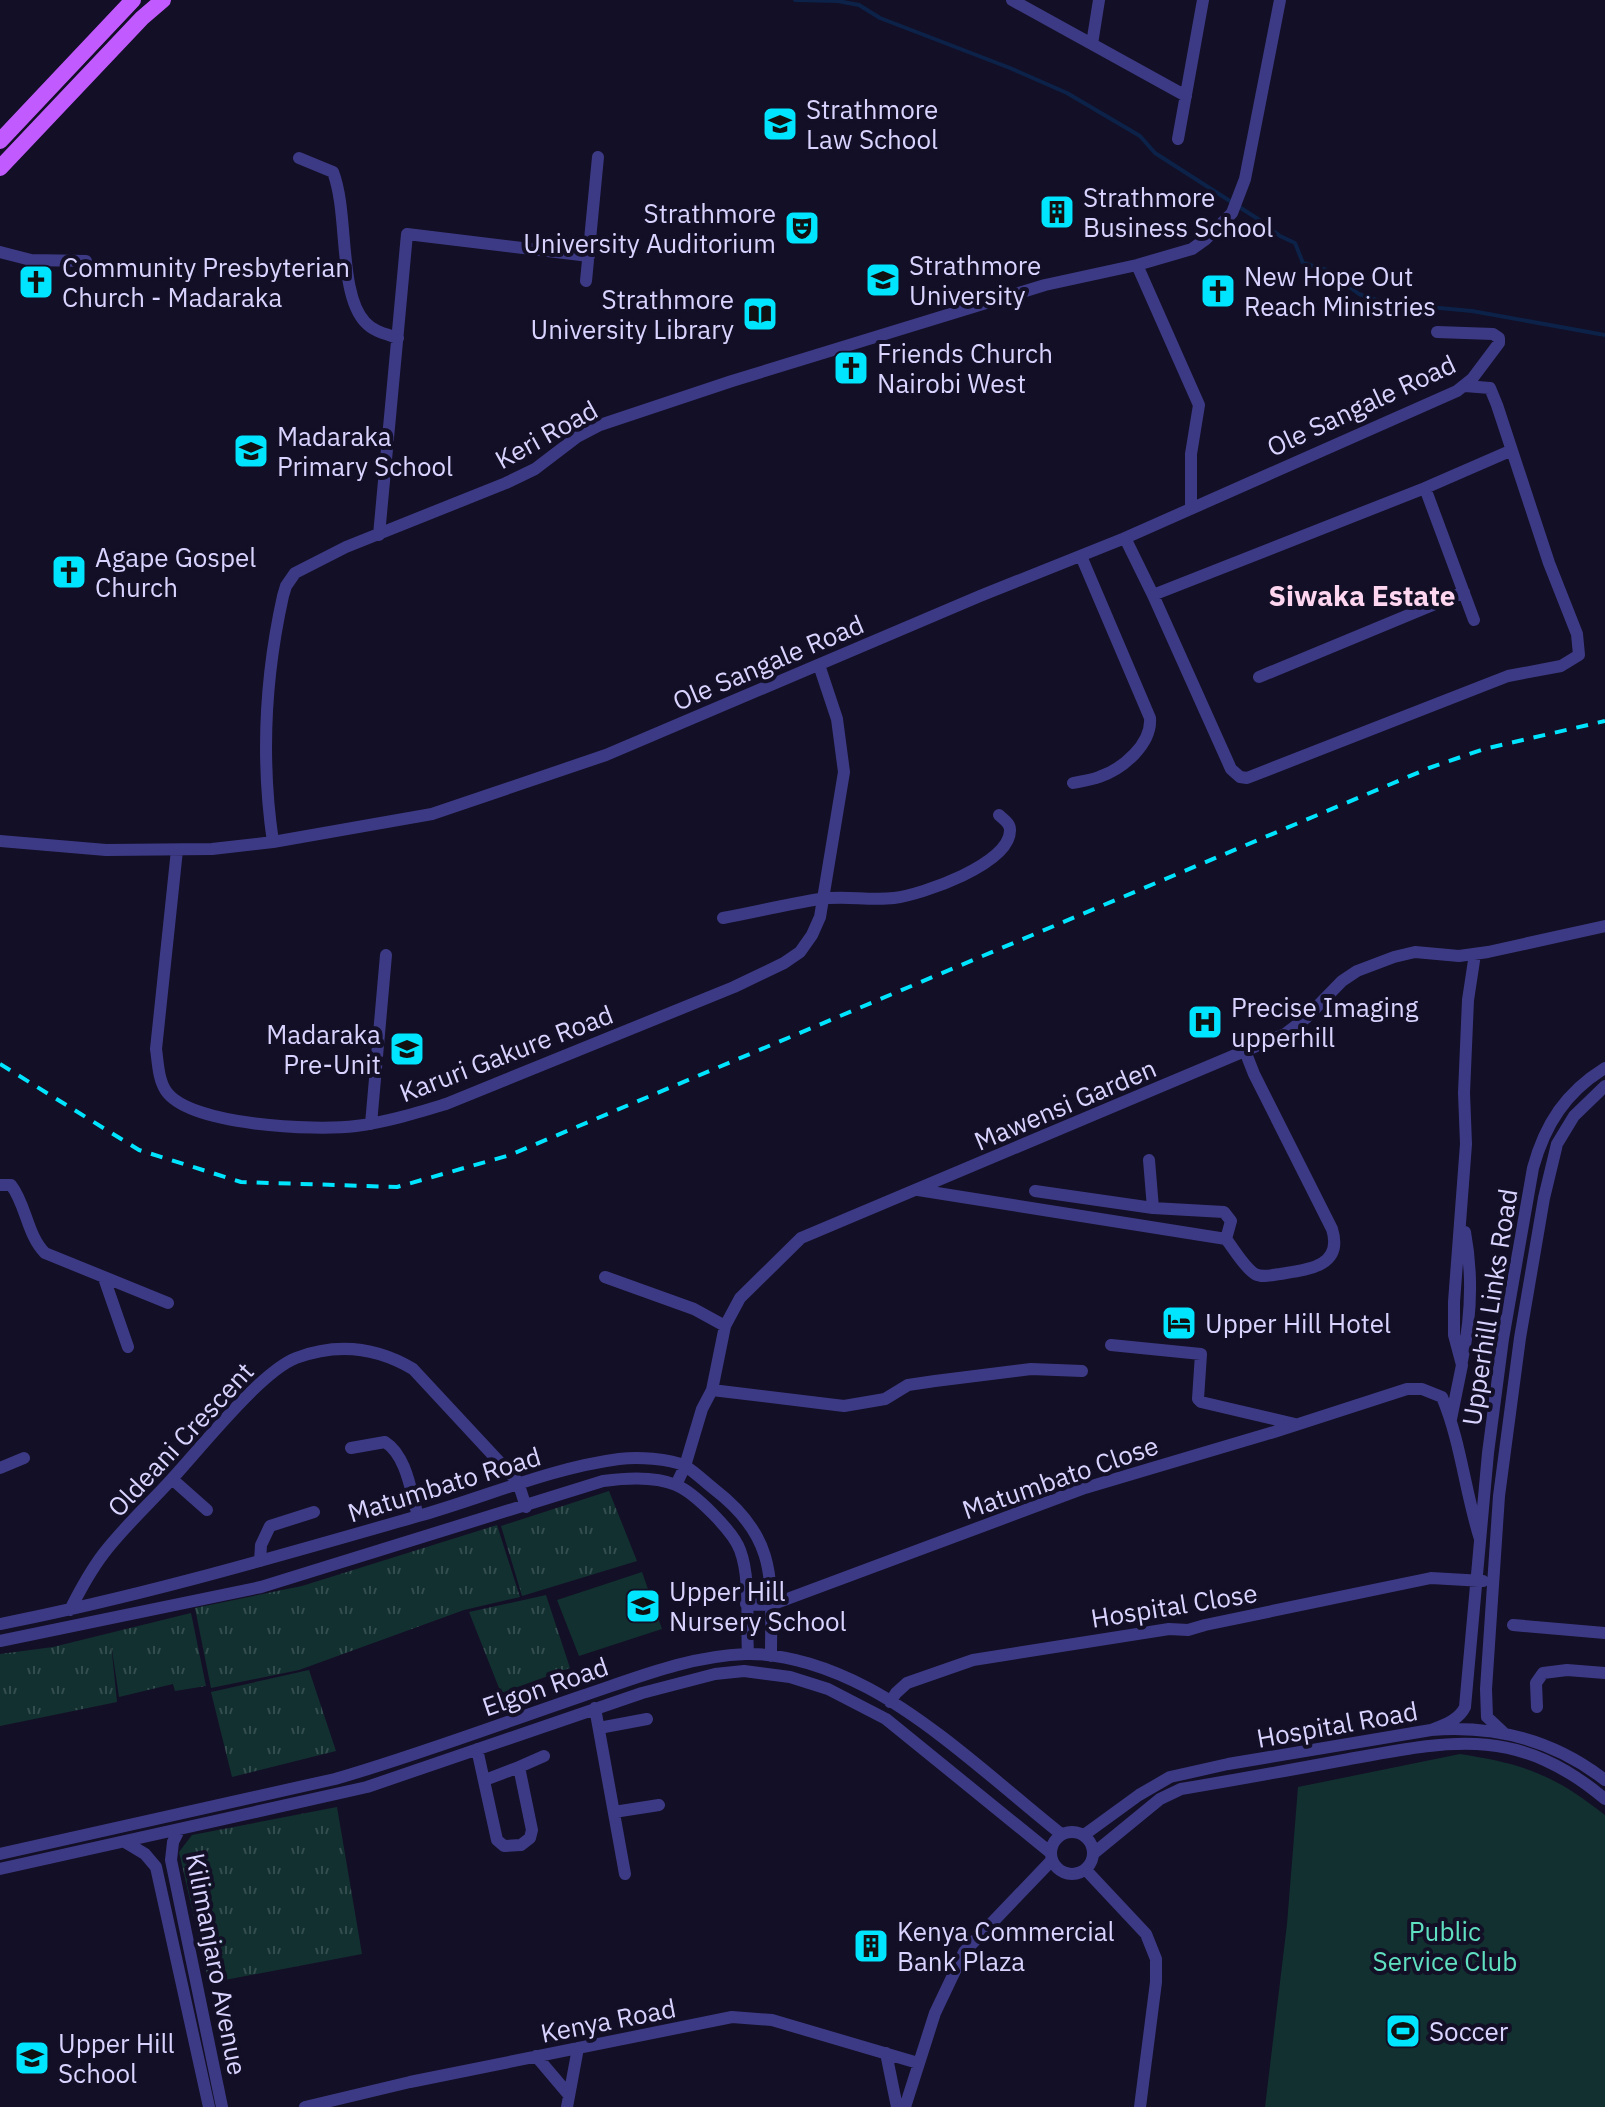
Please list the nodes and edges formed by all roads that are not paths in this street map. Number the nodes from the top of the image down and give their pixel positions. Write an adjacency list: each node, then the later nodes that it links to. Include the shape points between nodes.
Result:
1 (133, 0): 10 (main road)
2 (163, 0): 13 (main road)
3 (1012, 0): 7 (street)
4 (1099, 0): 7 (street)
5 (1203, 0): 8 (street)
6 (1280, 0): 17 (street, Keri Road, via 1245,179 1232,213 1192,249)
7 (1092, 44): 8 (street)
8 (1186, 96): 9 (street)
9 (1178, 139)
10 (0, 141)
11 (598, 157): 15 (street)
12 (299, 158): 20 (street, via 333,172 343,210 346,269 358,309 376,331)
13 (0, 168)
14 (0, 252): 16 (street, via 31,260)
15 (589, 256): 18 (street); 20 (street, via 407,234)
16 (86, 261)
17 (1137, 265): 24 (street, via 1199,405 1191,454); 25 (street, Keri Road, via 1045,285 600,425 535,469)
18 (586, 281)
19 (1437, 332): 21 (street, Ole Sangale Road, via 1499,338 1498,348)
20 (398, 338): 25 (street)
21 (1465, 386): 22 (street, via 1490,388); 24 (street, Ole Sangale Road)
22 (1510, 451): 23 (street); 29 (street, via 1580,645 1579,655 1561,666 1508,676 1240,777 1231,769)
23 (1425, 488): 28 (street); 29 (street)
24 (1191, 507): 26 (street, Ole Sangale Road)
25 (379, 535): 36 (street, Keri Road, via 295,573 286,586 269,685 265,753)
26 (1125, 538): 27 (street, Ole Sangale Road); 29 (street)
27 (1081, 556): 31 (street, Ole Sangale Road); 33 (street, via 1151,727 1146,741 1128,759 1101,777)
28 (1464, 592): 30 (street); 32 (street)
29 (1153, 595)
30 (1474, 620)
31 (819, 665): 36 (street, Ole Sangale Road, via 591,761 446,810); 38 (street, Karuri Gakure Road, via 837,719 844,772)
32 (1259, 677)
33 (1073, 783)
34 (999, 815): 38 (street, via 1009,824 1008,837 980,868 893,898)
35 (0, 841): 37 (street, Ole Sangale Road)
36 (273, 842): 37 (street, Ole Sangale Road)
37 (177, 850): 46 (street, Karuri Gakure Road, via 156,1049 165,1089 187,1109 255,1124)
38 (824, 898): 39 (street); 46 (street, Karuri Gakure Road, via 812,935 784,963 446,1104)
39 (723, 918)
40 (1605, 926): 41 (street, Mawensi Garden)
41 (1475, 954): 43 (street, Mawensi Garden, via 1415,952 1357,971 1285,1034); 61 (street, via 1468,1000 1466,1144 1454,1302 1454,1335 1462,1365)
42 (386, 955): 46 (street)
43 (1245, 1051): 49 (street, Mawensi Garden); 52 (street, via 1335,1242 1320,1267 1263,1276 1252,1272)
44 (1605, 1068): 76 (street, Upperhill Links Road, via 1551,1118 1536,1157 1503,1339)
45 (1605, 1086): 82 (street, Upperhill Links Road, via 1574,1116 1557,1144 1549,1172 1508,1421)
46 (371, 1124)
47 (1149, 1160): 51 (street)
48 (0, 1185): 54 (street, via 11,1185 18,1193 41,1249)
49 (918, 1190): 52 (street); 56 (street, Mawensi Garden, via 801,1238 740,1298)
50 (1035, 1191): 51 (street)
51 (1153, 1208): 52 (street, via 1224,1212 1231,1221)
52 (1226, 1239)
53 (605, 1277): 56 (street, via 694,1309)
54 (104, 1278): 55 (street); 58 (street)
55 (168, 1303)
56 (725, 1326): 60 (street, Mawensi Garden)
57 (1111, 1345): 62 (street, via 1201,1354 1201,1402)
58 (128, 1347)
59 (1082, 1371): 60 (street, via 1031,1369 935,1381 908,1385 885,1399 844,1406)
60 (712, 1390): 65 (street, Mawensi Garden)
61 (1451, 1419): 62 (street, Matumbato Close, via 1442,1397 1422,1389 1391,1392); 76 (street)
62 (1298, 1425): 85 (street, Matumbato Close, via 1085,1488)
63 (351, 1448): 75 (street, via 385,1442 393,1447 401,1459)
64 (24, 1458): 66 (street)
65 (685, 1466): 67 (street, Matumbato Road, via 621,1459); 70 (street, Mawensi Garden); 85 (street, via 736,1506 764,1547)
66 (0, 1468)
67 (557, 1473): 69 (street, Matumbato Road); 71 (street)
68 (172, 1479): 69 (street, Oldeani Crescent, via 280,1366 320,1352 356,1348 413,1369); 73 (street); 86 (street, Oldeani Crescent, via 105,1552)
69 (518, 1482): 72 (street, Oldeani Crescent); 75 (street, Matumbato Road)
70 (676, 1485): 71 (street, Matumbato Road, via 615,1479); 84 (street, Matumbato Road, via 730,1531 740,1550)
71 (565, 1494): 72 (street, Matumbato Road)
72 (526, 1507): 77 (street, Matumbato Road)
73 (207, 1510)
74 (314, 1512): 79 (street, via 270,1526)
75 (412, 1518): 77 (street); 78 (street, Matumbato Road)
76 (1480, 1539): 81 (street, Upperhill Links Road)
77 (413, 1541): 80 (street, Matumbato Road)
78 (319, 1544): 79 (street, Matumbato Road); 80 (street)
79 (257, 1562): 83 (street); 86 (street, Matumbato Road)
80 (324, 1568): 83 (street, Matumbato Road)
81 (1476, 1580): 82 (street, Hospital Close); 94 (street, Hospital Close, via 1431,1578 1188,1630 983,1658 907,1683); 99 (street, via 1465,1707 1450,1722)
82 (1494, 1582): 100 (street, via 1485,1707 1487,1717)
83 (261, 1587): 90 (street, Matumbato Road)
84 (746, 1604): 85 (street, Matumbato Close); 91 (street, Matumbato Road)
85 (771, 1605): 92 (street)
86 (70, 1610): 87 (street, Matumbato Road)
87 (0, 1624)
88 (1513, 1625): 89 (street)
89 (1605, 1633)
90 (0, 1641)
91 (748, 1654): 92 (street, Elgon Road); 114 (street, Elgon Road, via 686,1662 335,1779)
92 (771, 1656): 94 (street, Elgon Road, via 834,1673)
93 (1605, 1673): 95 (street, via 1543,1673 1536,1683)
94 (890, 1702): 110 (street, Elgon Road)
95 (1537, 1707)
96 (595, 1708): 98 (street); 101 (street, Elgon Road); 115 (street, Elgon Road, via 684,1681 744,1671 828,1689 908,1735)
97 (647, 1719): 98 (street)
98 (599, 1728): 108 (street)
99 (1431, 1730): 100 (street, Hospital Road); 111 (street, Hospital Road, via 1170,1777)
100 (1504, 1733): 105 (street, Hospital Road, via 1565,1753)
101 (477, 1749): 104 (street); 109 (street, Elgon Road, via 367,1787)
102 (544, 1756): 103 (street)
103 (519, 1767): 104 (street); 104 (street, via 532,1830 521,1845 504,1846 497,1840)
104 (485, 1780)
105 (1605, 1780)
106 (1605, 1799): 113 (street, Hospital Road, via 1584,1781 1528,1753 1443,1742 1181,1789 1160,1799)
107 (659, 1805): 108 (street)
108 (614, 1812): 118 (street)
109 (179, 1830): 112 (street, Elgon Road); 125 (street, Kilimanjaro Avenue, via 171,1860)
110 (1061, 1834): 111 (street); 115 (street)
111 (1084, 1835): 113 (street)
112 (125, 1842): 116 (street, Elgon Road); 124 (street, Kilimanjaro Avenue, via 156,1867)
113 (1094, 1853): 117 (street)
114 (0, 1854)
115 (1052, 1856): 117 (street, via 1066,1874); 122 (street, via 964,1952)
116 (0, 1869)
117 (1086, 1870): 129 (street, via 1146,1934 1156,1959)
118 (625, 1874)
119 (578, 2048): 120 (street, Kenya Road, via 732,2017 772,2020); 121 (street, Kenya Road); 123 (street)
120 (886, 2053): 122 (street, Kenya Road); 127 (street)
121 (536, 2056): 123 (street); 126 (street, Kenya Road)
122 (918, 2063): 128 (street)
123 (568, 2101)
124 (209, 2107)
125 (222, 2107)
126 (305, 2107)
127 (897, 2107)
128 (905, 2107)
129 (1140, 2107)

